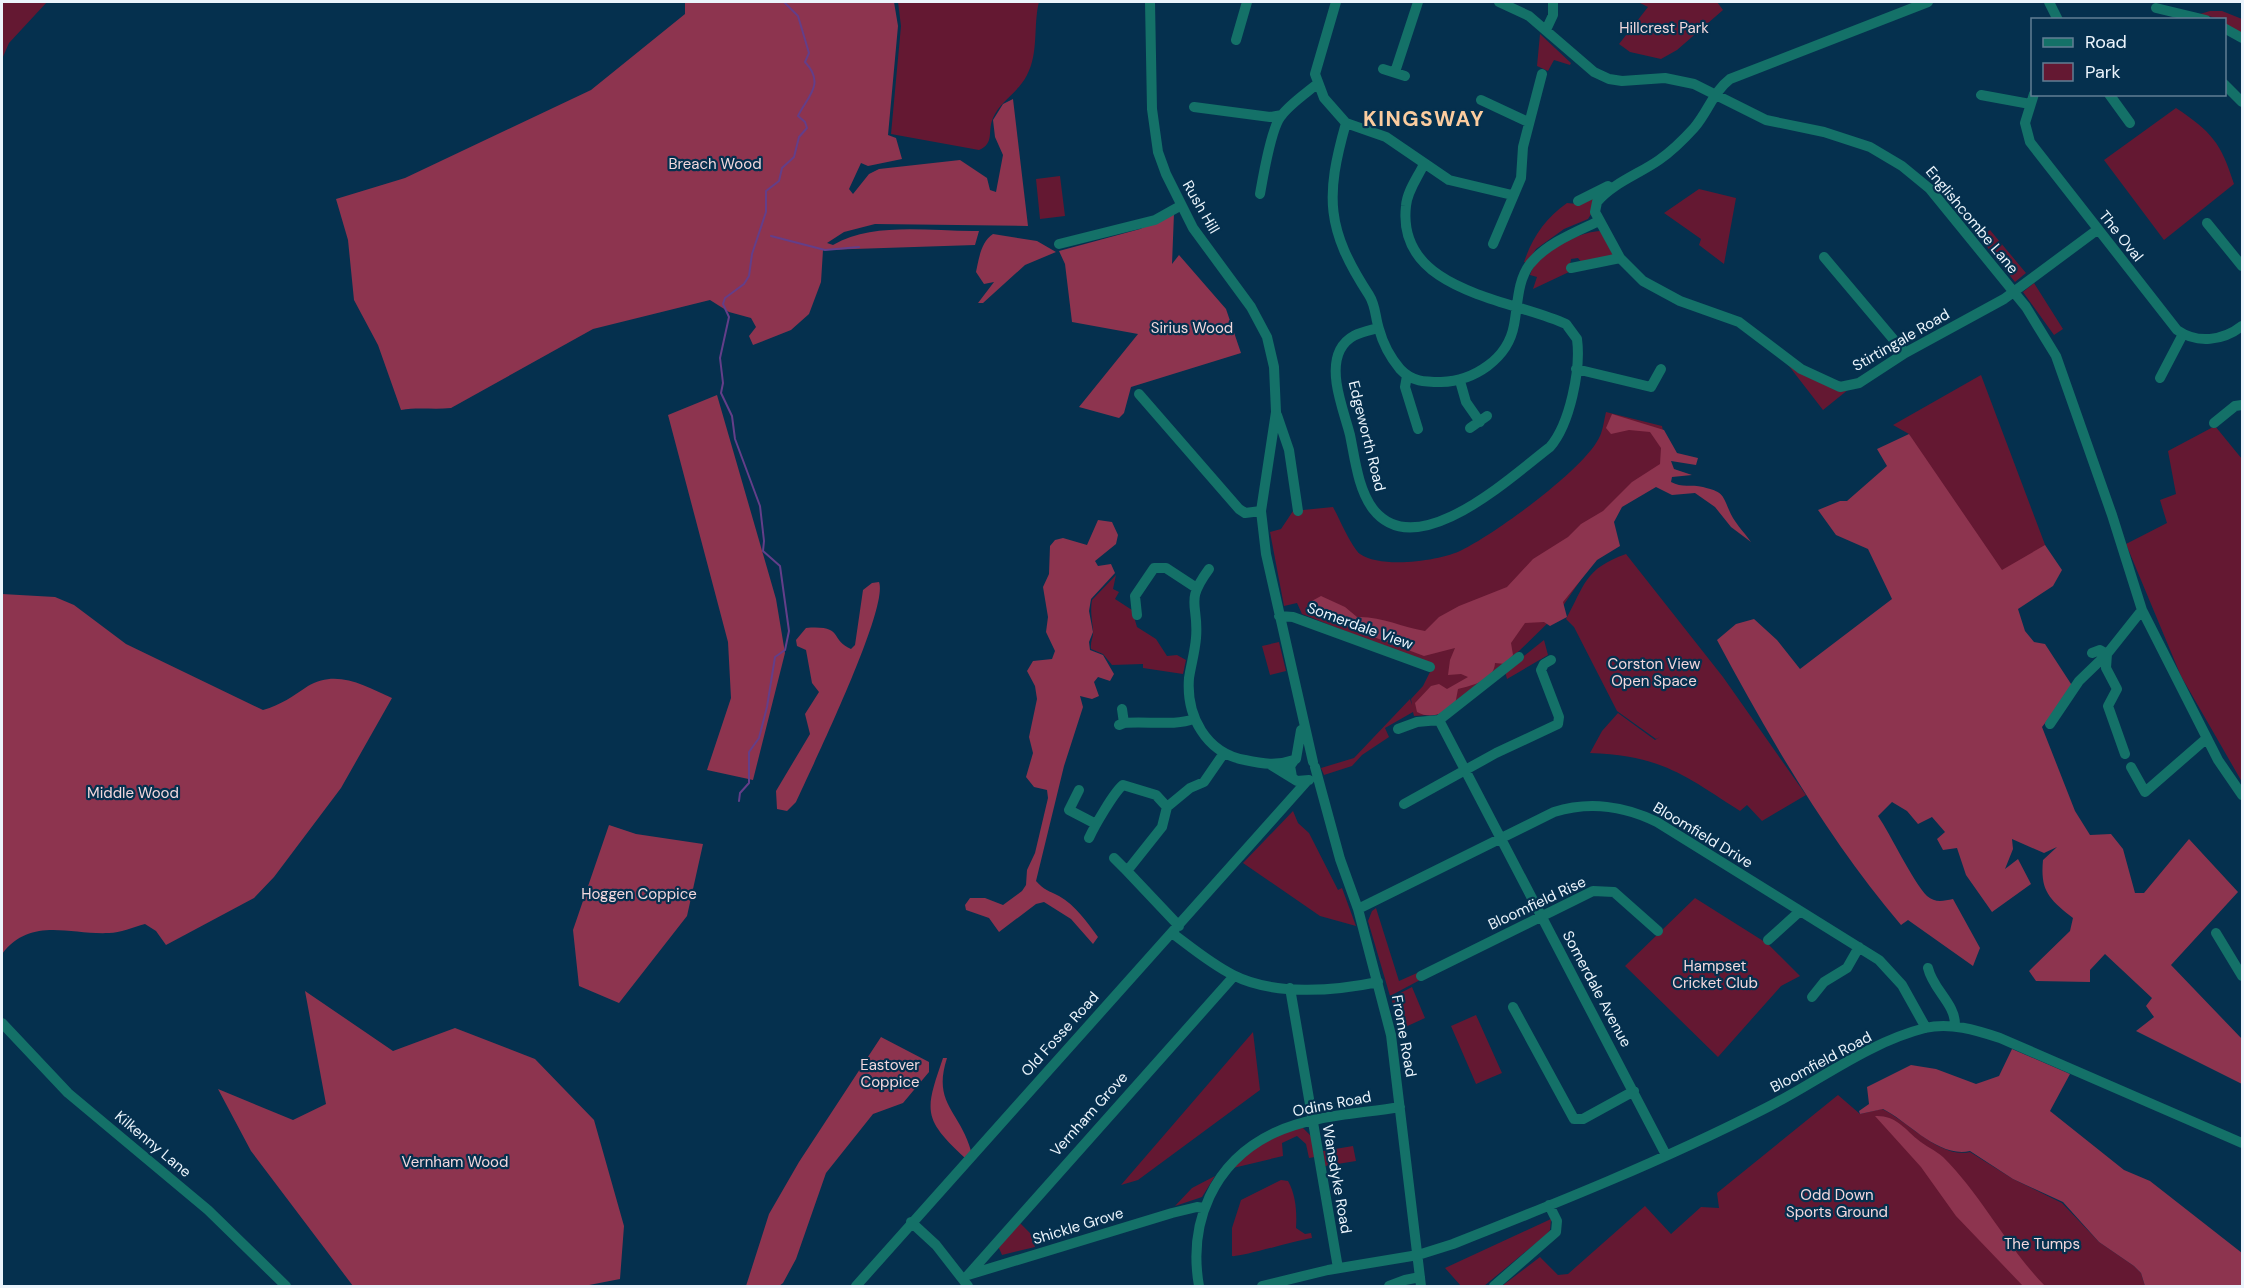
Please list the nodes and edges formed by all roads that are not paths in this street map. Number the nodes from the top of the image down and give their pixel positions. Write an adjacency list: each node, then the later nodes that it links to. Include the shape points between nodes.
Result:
1 (1149, 2): 36 (street, Rush Hill, via 1154,131)
2 (1247, 2): 15 (street)
3 (1336, 2): 18 (street, via 1315,64)
4 (1418, 2): 16 (street, via 1400,74)
5 (1499, 2): 13 (street, Englishcombe Lane, via 1518,9)
6 (1553, 2): 13 (street, via 1553,15)
7 (1928, 2): 20 (street, via 1730,79)
8 (2049, 2): 10 (street)
9 (2156, 8): 11 (street)
10 (2057, 18)
11 (2198, 18)
12 (2226, 29): 14 (street)
13 (1546, 30): 20 (street, Englishcombe Lane, via 1587,66 1609,79 1681,80)
14 (2242, 38)
15 (1236, 40)
16 (1383, 69)
17 (1542, 74): 28 (street)
18 (1317, 84): 27 (street); 29 (street, via 1334,112)
19 (2226, 86): 25 (street)
20 (1715, 95): 32 (street, via 1682,140 1660,160); 46 (street, Englishcombe Lane, via 1766,120 1870,147 1902,166 1930,189)
21 (1981, 95): 23 (street)
22 (2110, 96): 30 (street)
23 (2032, 99): 39 (street, The Oval, via 2025,123 2030,142)
24 (1481, 100): 28 (street)
25 (2242, 102)
26 (1194, 107): 27 (street, via 1270,117)
27 (1282, 115): 33 (street, via 1267,154)
28 (1528, 122): 34 (street, via 1521,177)
29 (1346, 123): 31 (street, via 1386,137); 49 (street, via 1332,177 1334,218 1346,258 1376,308)
30 (2130, 123)
31 (1424, 164): 34 (street, via 1459,184); 47 (street, via 1406,205 1406,225 1414,249 1449,282)
32 (1620, 183): 35 (street, via 1605,186); 37 (street, Stirtingale Road, via 1600,197 1595,208)
33 (1260, 194)
34 (1512, 195): 41 (street)
35 (1578, 201)
36 (1180, 206): 40 (street, via 1155,220); 59 (street, Rush Hill, via 1251,307 1266,337 1274,368)
37 (1599, 221): 43 (street, Stirtingale Road); 47 (street, via 1538,256 1523,277)
38 (2207, 223): 44 (street)
39 (2097, 230): 46 (street, Stirtingale Road); 50 (street, The Oval)
40 (1059, 244)
41 (1493, 244)
42 (1824, 257): 51 (street)
43 (1620, 258): 45 (street); 51 (street, Stirtingale Road, via 1662,293 1739,322 1801,369 1829,384 1844,387 1859,383)
44 (2242, 266)
45 (1571, 268)
46 (2014, 292): 51 (street, Stirtingale Road); 67 (street, Englishcombe Lane, via 2056,356)
47 (1516, 309): 52 (street, Edgeworth Road, via 1557,320 1572,330 1578,348); 56 (street, via 1509,339 1493,361)
48 (2242, 326): 50 (street, via 2221,337 2200,340)
49 (1378, 328): 52 (street, Edgeworth Road, via 1348,339 1339,351 1336,371 1364,491 1375,512 1394,523 1431,526 1451,519 1550,447 1563,430); 54 (street, via 1387,350)
50 (2183, 334): 55 (street)
51 (1905, 353)
52 (1576, 369): 53 (street, via 1651,387)
53 (1661, 369)
54 (1407, 376): 56 (street, via 1424,381); 62 (street, via 1405,387)
55 (2160, 378)
56 (1460, 381): 61 (street, via 1466,402 1484,419)
57 (1139, 394): 63 (street, via 1239,509 1245,513)
58 (2242, 405): 60 (street)
59 (1276, 412): 63 (street, Rush Hill); 64 (street, Rush Hill, via 1288,450)
60 (2214, 423)
61 (1470, 428)
62 (1418, 429)
63 (1261, 511): 69 (street, Rush Hill)
64 (1298, 511)
65 (1209, 569): 66 (street)
66 (1195, 587): 68 (street, via 1166,568 1154,568 1135,596); 77 (street, via 1197,637 1189,690)
67 (2142, 610): 71 (street); 81 (street, Englishcombe Lane)
68 (1137, 615)
69 (1279, 616): 74 (street, Somerdale View, via 1293,617); 75 (street, Rush Hill)
70 (2092, 653): 71 (street, via 2100,650)
71 (2107, 654): 79 (street, via 2079,681); 83 (street, via 2106,668 2117,689 2108,706)
72 (1519, 657): 78 (street)
73 (1551, 660): 88 (street, via 1541,670 1559,717 1558,724)
74 (1430, 667)
75 (1302, 708): 84 (street, Rush Hill); 86 (street, Rush Hill)
76 (1122, 709): 77 (street, via 1122,724 1178,724)
77 (1193, 719): 82 (street, via 1205,737)
78 (1439, 720): 80 (street); 88 (street, Somerdale Avenue)
79 (2050, 724)
80 (1398, 729)
81 (2207, 738): 87 (street, via 2145,792); 92 (street, Englishcombe Lane)
82 (1224, 753): 85 (street); 95 (street, via 1204,782)
83 (2125, 754)
84 (1295, 759): 85 (street); 86 (street, via 1303,757); 89 (street, via 1290,766)
85 (1271, 765): 89 (street)
86 (1314, 765): 90 (street); 96 (street, Frome Road)
87 (2131, 767)
88 (1466, 770): 94 (street); 99 (street, Somerdale Avenue)
89 (1293, 778): 90 (street); 93 (street)
90 (1308, 781): 93 (street, Old Fosse Road); 96 (street, Frome Road)
91 (1079, 790): 97 (street, via 1067,812)
92 (2242, 795)
93 (1290, 804): 105 (street, Old Fosse Road)
94 (1404, 804)
95 (1167, 807): 97 (street, via 1156,795 1123,785); 101 (street, via 1162,827)
96 (1325, 807): 102 (street, Frome Road)
97 (1094, 824): 98 (street)
98 (1089, 838)
99 (1501, 838): 102 (street, Bloomfield Drive); 103 (street, Bloomfield Drive, via 1565,808 1620,809 1657,822); 104 (street, Somerdale Avenue)
100 (1114, 858): 101 (street)
101 (1127, 871): 105 (street)
102 (1358, 909): 114 (street, Frome Road)
103 (1799, 912): 108 (street); 109 (street, Bloomfield Drive)
104 (1542, 918): 106 (street, Bloomfield Rise, via 1593,891 1605,890 1623,899); 112 (street, Bloomfield Rise); 121 (street, Somerdale Avenue)
105 (1176, 929): 111 (street, via 1202,957); 128 (street, Old Fosse Road)
106 (1658, 931)
107 (2234, 936): 113 (street, via 2220,938)
108 (1768, 940)
109 (1858, 947): 116 (street, via 1847,968 1824,982); 120 (street, Bloomfield Drive, via 1879,960 1899,981)
110 (1928, 968): 119 (street, via 1933,983 1954,1012)
111 (1234, 976): 115 (street); 131 (street, Vernham Grove)
112 (1421, 976)
113 (2242, 976)
114 (1378, 981): 115 (street, via 1339,990); 122 (street, Frome Road, via 1391,1035)
115 (1290, 988): 123 (street, Wansdyke Road)
116 (1812, 998)
117 (1513, 1007): 121 (street, via 1574,1119 1584,1119)
118 (2, 1023): 134 (street, Kilkenny Lane, via 68,1093 208,1210)
119 (1955, 1026): 120 (street, Bloomfield Road); 124 (street, Bloomfield Road, via 2009,1042)
120 (1926, 1028): 125 (street, Bloomfield Road, via 1890,1042 1762,1110)
121 (1634, 1091): 125 (street, Somerdale Avenue)
122 (1400, 1107): 123 (street, Odins Road); 129 (street, Frome Road)
123 (1312, 1121): 127 (street, Odins Road, via 1275,1133 1241,1155 1217,1183); 130 (street, Wansdyke Road)
124 (2242, 1143)
125 (1665, 1155): 126 (street, Bloomfield Road)
126 (1549, 1205): 129 (street, Bloomfield Road); 139 (street, via 1557,1221 1556,1232)
127 (1203, 1208): 131 (street, Shickle Grove, via 1172,1212); 136 (street, Odins Road, via 1194,1251)
128 (911, 1222): 131 (street); 135 (street, Old Fosse Road)
129 (1418, 1254): 130 (street, Bloomfield Road); 132 (street, Frome Road)
130 (1338, 1268): 133 (street, Bloomfield Road)
131 (967, 1280)
132 (1421, 1282): 138 (street, Frome Road, via 1405,1280)
133 (1291, 1284): 137 (street, Bloomfield Road)
134 (286, 1287)
135 (856, 1287)
136 (1199, 1287)
137 (1262, 1287)
138 (1389, 1287)
139 (1494, 1287)

